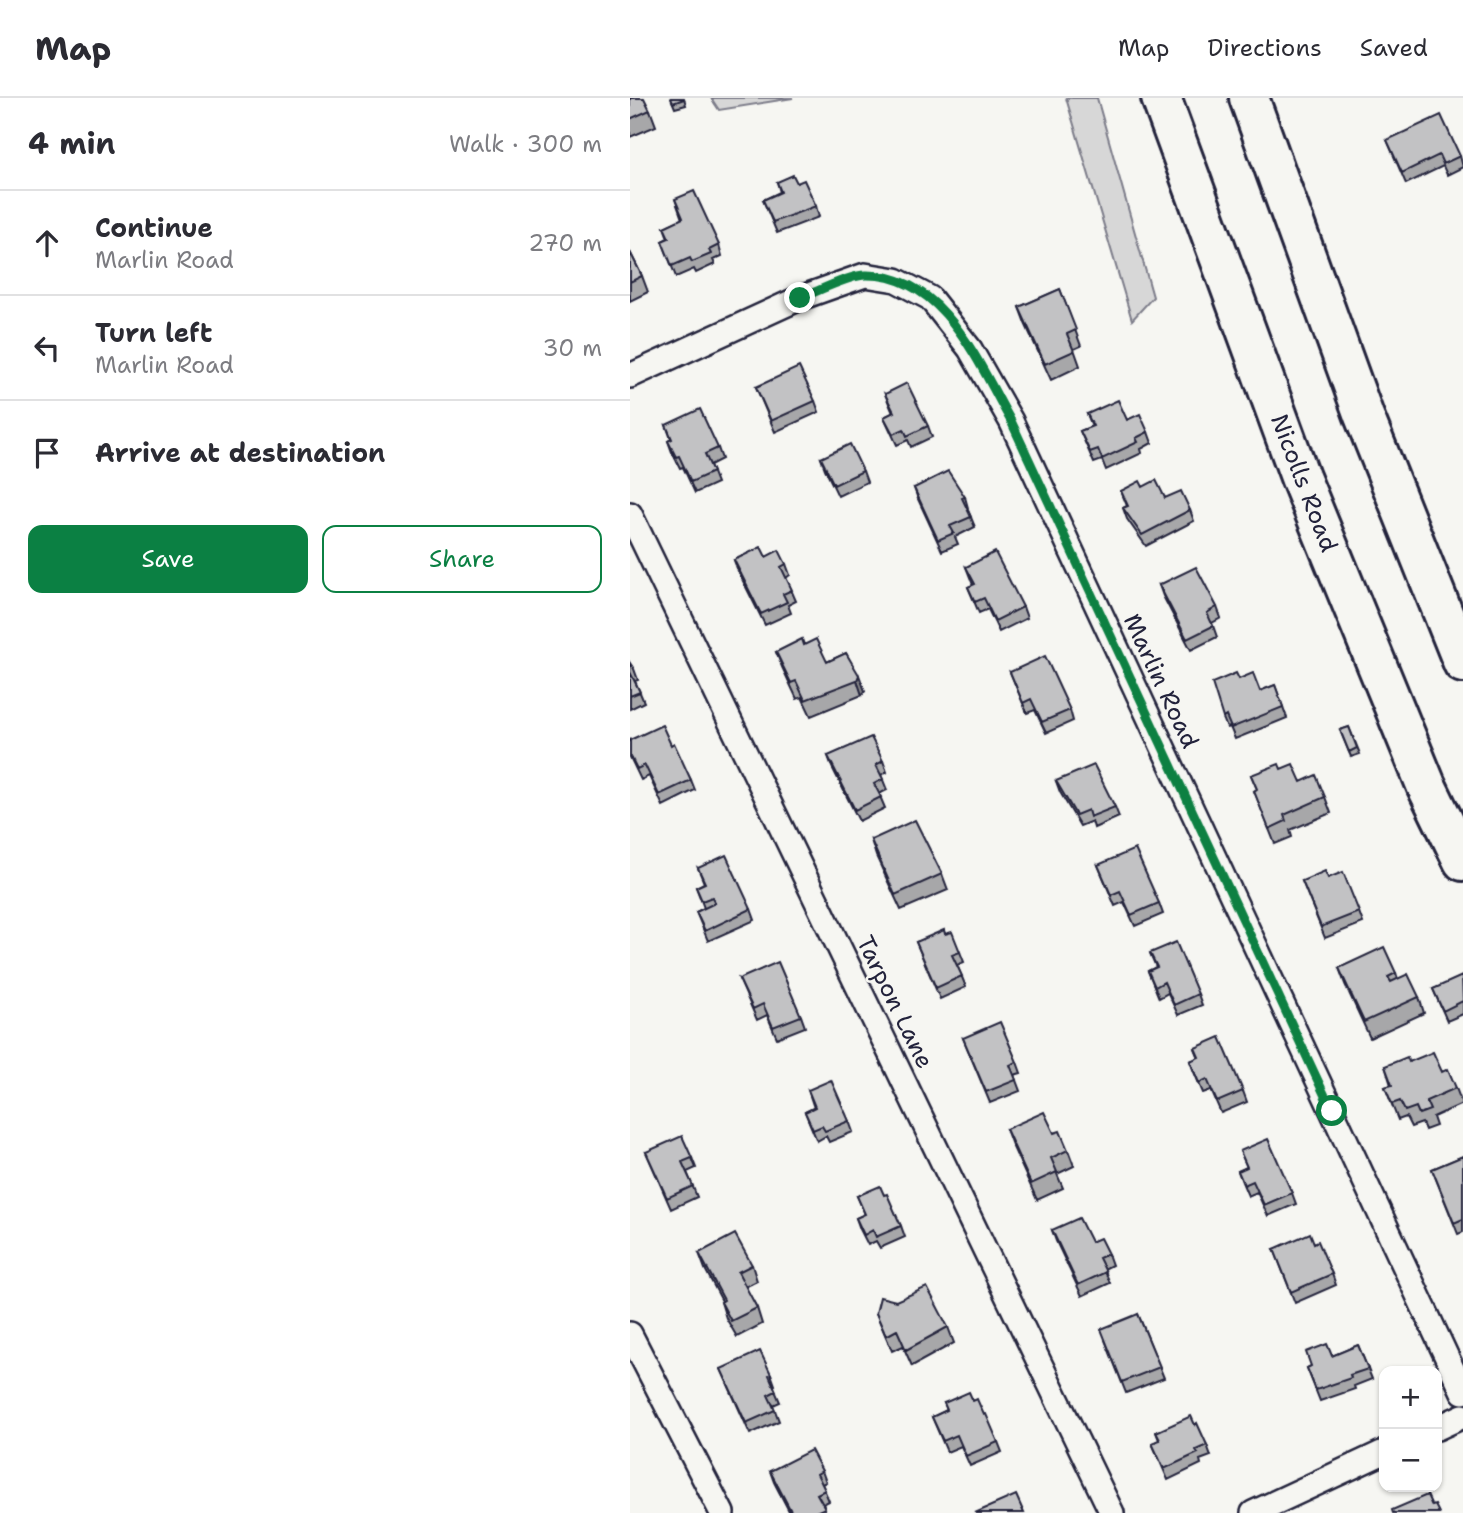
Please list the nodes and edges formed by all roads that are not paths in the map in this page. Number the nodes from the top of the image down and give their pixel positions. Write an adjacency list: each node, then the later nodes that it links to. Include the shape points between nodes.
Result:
1 (1161, 98): 6 (highway, Nicolls Road, via 1300,477 1426,786)
2 (1249, 98): 5 (highway, via 1364,416)
3 (630, 376): 8 (street, Marlin Road, via 800,298 865,275 896,281 930,298 950,319 1011,421)
4 (630, 514): 13 (street, Tarpon Lane)
5 (1463, 663)
6 (1463, 861)
7 (630, 1334): 12 (street)
8 (1463, 1392)
9 (1463, 1416): 10 (street)
10 (1442, 1426)
11 (1379, 1454): 14 (street)
12 (722, 1513)
13 (1112, 1513)
14 (1253, 1513)

